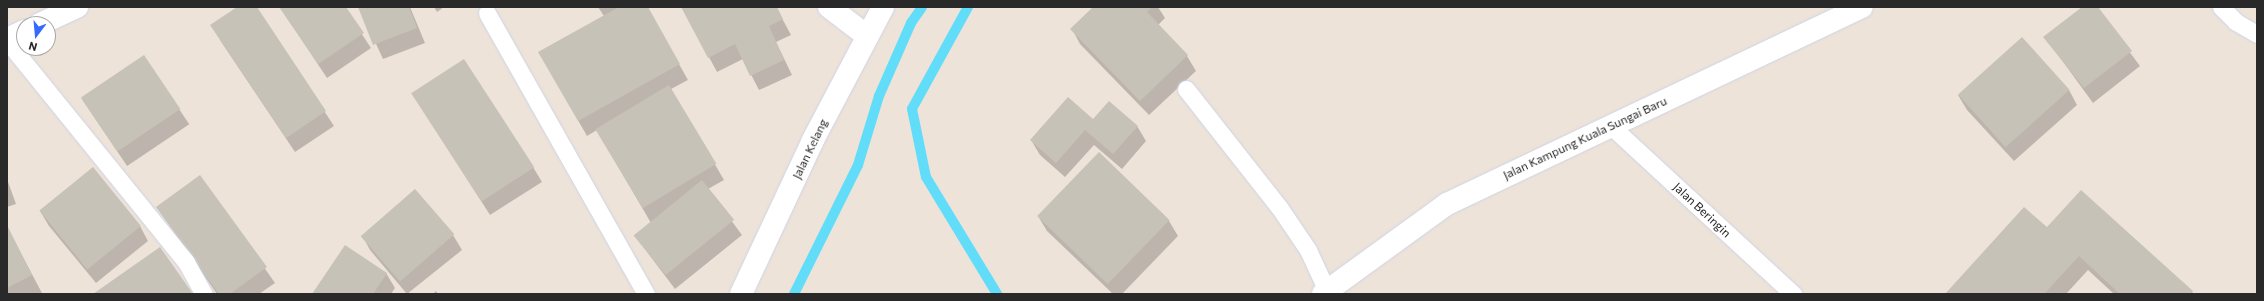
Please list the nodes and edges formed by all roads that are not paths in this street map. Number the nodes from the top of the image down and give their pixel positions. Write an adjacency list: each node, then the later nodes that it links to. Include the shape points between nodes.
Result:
1 (77, 7): 7 (street)
2 (829, 7): 10 (street)
3 (883, 7): 10 (street, Jalan Kelang)
4 (1862, 7): 13 (street, Jalan Kampung Kuala Sungai Baru)
5 (2221, 7): 8 (lane, via 2236,22)
6 (487, 13): 16 (lane)
7 (56, 17)
8 (2257, 34)
9 (16, 35): 11 (street)
10 (867, 36): 17 (street, Jalan Kelang, via 813,140)
11 (7, 40): 15 (lane, via 186,262)
12 (1186, 89): 14 (lane, via 1279,207 1308,250)
13 (1611, 126): 14 (street, Jalan Kampung Kuala Sungai Baru, via 1447,204); 18 (lane, Jalan Beringin)
14 (1325, 292)
15 (204, 294)
16 (646, 294)
17 (741, 294)
18 (1793, 294)

